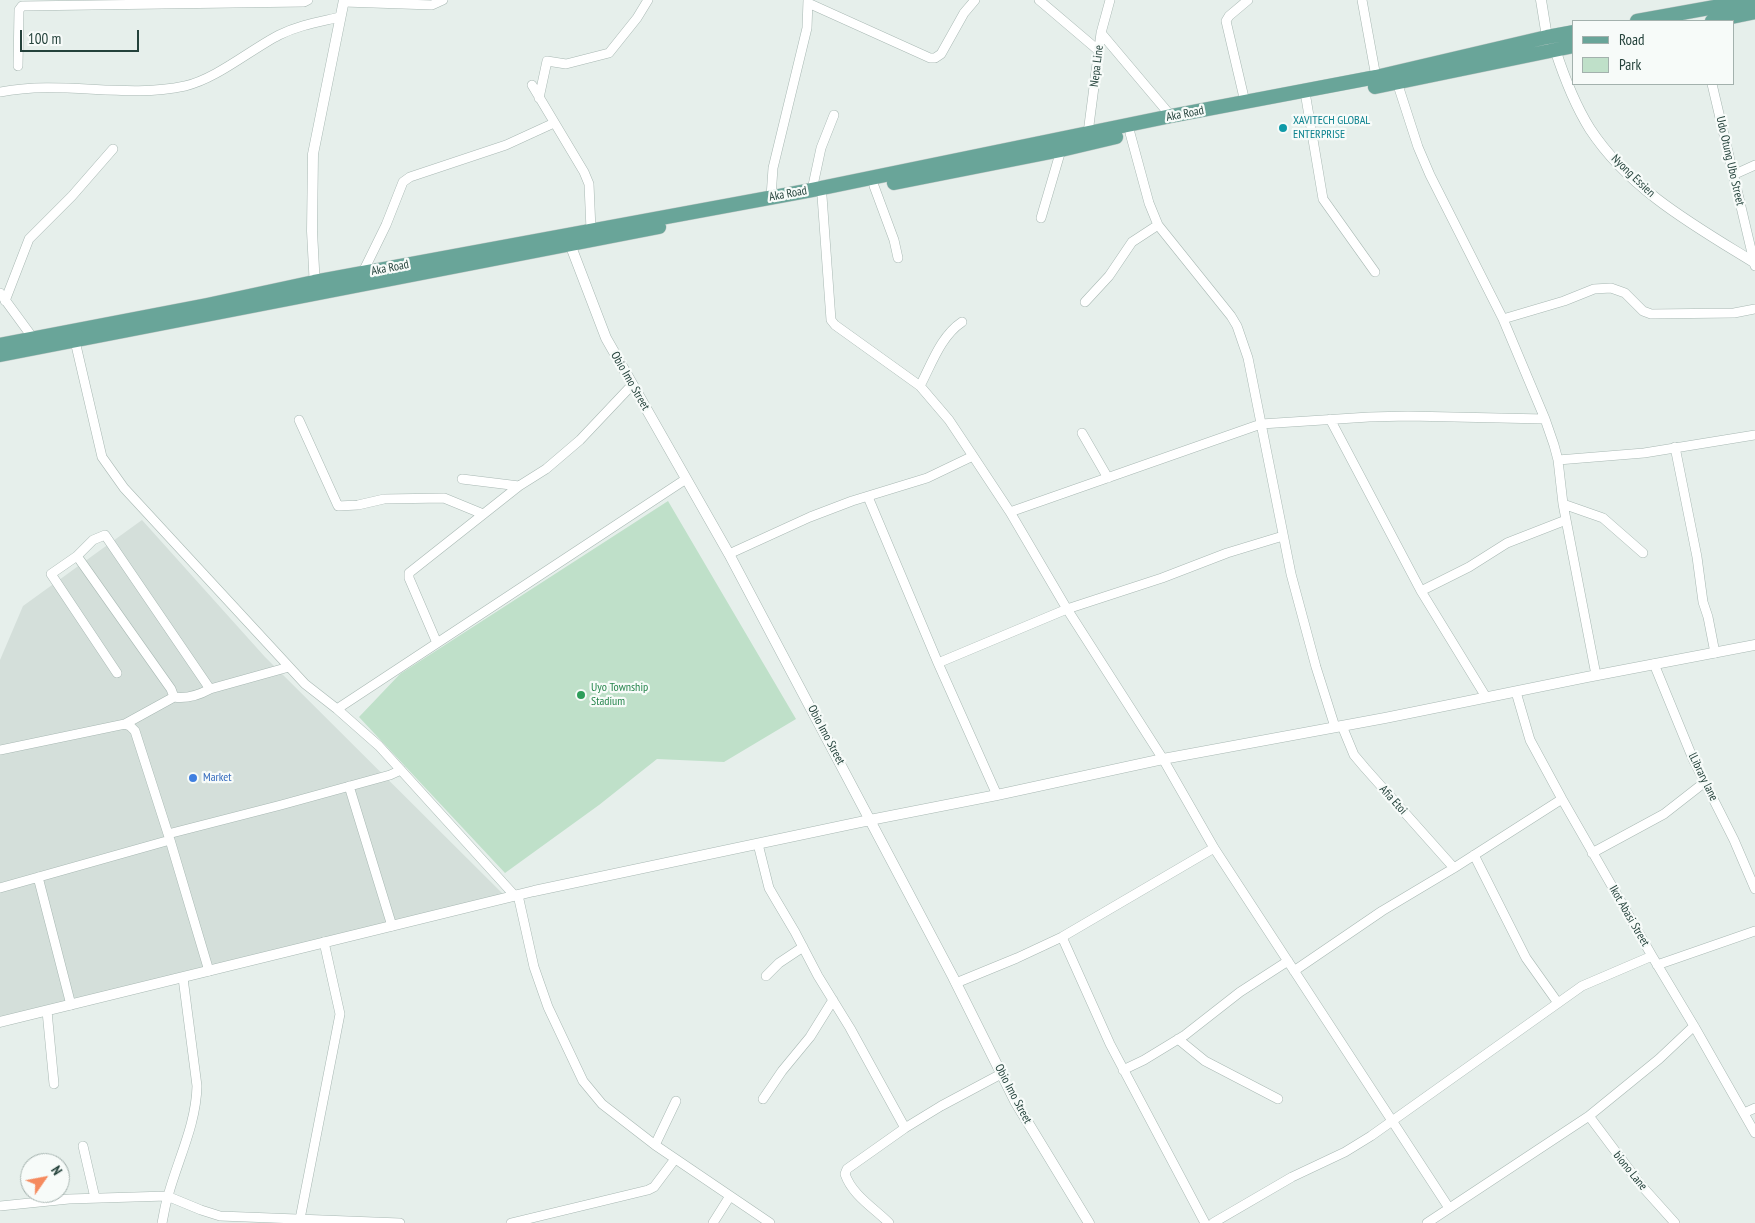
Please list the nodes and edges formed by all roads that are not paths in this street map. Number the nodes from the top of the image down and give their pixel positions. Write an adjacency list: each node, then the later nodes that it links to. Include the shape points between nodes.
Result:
1 (308, 0): 12 (street)
2 (443, 0): 11 (street, via 432,5)
3 (648, 0): 31 (street, via 609,53 566,64 547,61)
4 (975, 0): 13 (street, via 936,58)
5 (1039, 0): 24 (street)
6 (1110, 0): 20 (street, Nepa Line)
7 (1248, 0): 33 (street, via 1226,21)
8 (1362, 0): 26 (street)
9 (1541, 0): 21 (street)
10 (1754, 0): 14 (main road)
11 (344, 1): 16 (street)
12 (52, 2): 25 (street, via 22,6 19,10)
13 (808, 2): 45 (street, via 805,37 772,168)
14 (1700, 5): 17 (main road)
15 (1755, 12): 18 (main road)
16 (340, 17): 30 (street, via 299,26 187,86 127,92 63,87); 54 (street, via 314,154 312,231)
17 (1640, 20)
18 (1717, 20)
19 (1572, 32): 21 (main road, Aka Road)
20 (1101, 33): 24 (street, Nepa Line); 35 (street)
21 (1547, 37): 26 (main road, Aka Road)
22 (1572, 46): 23 (main road, Aka Road)
23 (1556, 49): 27 (main road, Aka Road); 51 (street, Nyong Essien, via 1565,79 1584,118 1622,170 1653,197)
24 (1099, 51): 37 (street, Nepa Line)
25 (18, 66)
26 (1376, 77): 33 (main road, Aka Road)
27 (1397, 82): 32 (main road, Aka Road); 58 (street, via 1430,175)
28 (532, 85): 31 (street)
29 (1712, 85): 42 (street, Udo Otung Ubo Street)
30 (0, 92)
31 (539, 98): 36 (street)
32 (1306, 98): 38 (main road, Aka Road); 52 (street, via 1323,199)
33 (1244, 102): 35 (main road, Aka Road)
34 (834, 115): 44 (street, via 821,148)
35 (1171, 116): 37 (main road, Aka Road)
36 (554, 123): 48 (street, via 589,184); 53 (street, via 506,145 402,182)
37 (1088, 133): 44 (main road, Aka Road)
38 (1130, 134): 40 (main road, Aka Road); 47 (street, Afia Etoi)
39 (113, 149): 55 (street, via 29,239)
40 (1061, 150): 43 (main road, Aka Road); 46 (street)
41 (1755, 165): 42 (street)
42 (1733, 175): 51 (street, Udo Otung Ubo Street)
43 (874, 186): 44 (main road, Aka Road); 50 (street)
44 (817, 193): 45 (main road, Aka Road); 49 (main road, Aka Road); 65 (street, via 831,320)
45 (771, 197): 48 (main road, Aka Road)
46 (1042, 218)
47 (1158, 224): 56 (street, via 1132,242 1109,276); 69 (street, Afia Etoi, via 1237,326 1248,358)
48 (591, 230): 53 (main road, Aka Road)
49 (570, 244): 54 (main road, Aka Road); 64 (street, Obio Imo Street, via 606,338)
50 (898, 258)
51 (1755, 264)
52 (1375, 272)
53 (362, 274): 54 (main road, Aka Road)
54 (315, 288): 60 (main road, Aka Road); 61 (main road, Aka Road)
55 (3, 297): 60 (street)
56 (1085, 302)
57 (1755, 309): 58 (street, via 1734,313 1651,314 1643,311 1625,293 1611,288 1594,290)
58 (1503, 319): 67 (street)
59 (962, 322): 65 (street, via 948,335)
60 (34, 338): 62 (main road, Aka Road)
61 (75, 341): 63 (main road, Aka Road); 95 (street, via 102,457 109,469)
62 (0, 345)
63 (0, 355)
64 (632, 385): 77 (street, Obio Imo Street); 78 (street, via 580,440 546,469)
65 (920, 386): 73 (street, via 949,420)
66 (1330, 419): 67 (street, via 1408,416); 69 (street); 88 (street)
67 (1546, 419): 74 (street)
68 (299, 420): 82 (street, via 338,506 384,499 444,498)
69 (1261, 424): 75 (street); 84 (street, Afia Etoi)
70 (1082, 433): 75 (street)
71 (1755, 435): 72 (street)
72 (1675, 447): 74 (street, via 1644,453); 92 (street)
73 (973, 456): 79 (street, via 926,478); 81 (street)
74 (1558, 460): 80 (street)
75 (1108, 478): 81 (street)
76 (462, 479): 78 (street)
77 (686, 479): 86 (street, Obio Imo Street); 90 (street)
78 (519, 486): 82 (street)
79 (868, 497): 86 (street, via 810,517); 93 (street)
80 (1563, 504): 83 (street); 85 (street, via 1603,518)
81 (1010, 512): 89 (street)
82 (484, 514): 90 (street, via 410,573)
83 (1566, 520): 88 (street, via 1507,542 1469,567); 97 (street)
84 (1283, 536): 89 (street); 104 (street, Afia Etoi, via 1306,630)
85 (1643, 553)
86 (730, 554): 112 (street, Obio Imo Street)
87 (77, 556): 96 (street, via 51,574); 98 (street, via 93,540 104,535); 100 (street)
88 (1421, 591): 101 (street)
89 (1067, 609): 93 (street); 106 (street)
90 (438, 643): 102 (street)
91 (1755, 645): 92 (street)
92 (1715, 653): 94 (street)
93 (938, 663): 110 (street)
94 (1654, 664): 97 (street); 108 (street, lLibrary lane)
95 (289, 667): 98 (street); 102 (street)
96 (117, 673)
97 (1596, 675): 99 (street)
98 (210, 689): 100 (street, via 181,698)
99 (1516, 692): 101 (street); 111 (street, Ikot Abasi Street, via 1530,740)
100 (174, 696): 103 (street)
101 (1486, 697): 104 (street)
102 (337, 709): 107 (street)
103 (126, 724): 105 (street); 113 (street, via 135,731)
104 (1338, 727): 106 (street); 118 (street, Afia Etoi, via 1354,755)
105 (0, 750)
106 (1163, 759): 110 (street); 115 (street)
107 (401, 770): 109 (street); 122 (street, via 515,896)
108 (1705, 782): 116 (street, via 1664,814); 121 (street, lLibrary lane)
109 (349, 786): 113 (street); 123 (street)
110 (998, 795): 112 (street)
111 (1562, 799): 116 (street, Ikot Abasi Street); 117 (street)
112 (870, 820): 114 (street); 134 (street, Obio Imo Street)
113 (169, 837): 119 (street); 130 (street)
114 (758, 844): 122 (street); 127 (street, via 770,888)
115 (1214, 848): 125 (street); 128 (street)
116 (1592, 853): 129 (street, Ikot Abasi Street)
117 (1474, 855): 118 (street); 136 (street, via 1526,958)
118 (1454, 868): 131 (street, via 1382,911)
119 (38, 877): 120 (street); 137 (street)
120 (0, 888)
121 (1755, 889)
122 (518, 895): 123 (street); 154 (street, via 534,967 548,1008 583,1081 602,1104)
123 (392, 926): 126 (street)
124 (1755, 931): 129 (street)
125 (1062, 937): 134 (street); 142 (street)
126 (324, 942): 130 (street); 162 (street, via 340,1014)
127 (803, 947): 132 (street); 135 (street)
128 (1288, 961): 131 (street); 141 (street)
129 (1655, 961): 136 (street, via 1592,981); 140 (street, Ikot Abasi Street)
130 (208, 971): 133 (street)
131 (1294, 971): 151 (street)
132 (766, 976)
133 (184, 978): 137 (street); 157 (street, via 196,1104)
134 (956, 983): 143 (street, Obio Imo Street)
135 (833, 1000): 145 (street, via 810,1037); 152 (street)
136 (1558, 1004): 151 (street)
137 (71, 1006): 138 (street)
138 (47, 1011): 139 (street); 144 (street)
139 (0, 1022)
140 (1694, 1026): 149 (street, Ikot Abasi Street); 150 (street)
141 (1178, 1039): 142 (street); 146 (street, via 1205,1061)
142 (1123, 1070): 171 (street)
143 (1001, 1074): 152 (street); 170 (street, Obio Imo Street)
144 (54, 1084)
145 (763, 1099)
146 (1278, 1099)
147 (676, 1101): 154 (street)
148 (1755, 1108): 149 (street)
149 (1744, 1113): 153 (street, Ikot Abasi Street)
150 (1589, 1116): 161 (street); 173 (street, biono Lane, via 1640,1184)
151 (1392, 1121): 161 (street); 172 (street, via 1345,1152 1292,1177)
152 (905, 1128): 169 (street, via 844,1174 854,1191)
153 (1755, 1133)
154 (655, 1145): 156 (street)
155 (83, 1146): 159 (street)
156 (675, 1159): 158 (street); 166 (street, via 654,1187 648,1190)
157 (167, 1196): 159 (street); 162 (street, via 220,1216); 164 (street)
158 (730, 1196): 167 (street); 168 (street)
159 (95, 1198): 160 (street)
160 (0, 1206)
161 (1449, 1208): 163 (street)
162 (300, 1219): 165 (street)
163 (1433, 1222)
164 (162, 1223)
165 (400, 1223)
166 (511, 1223)
167 (713, 1223)
168 (770, 1223)
169 (889, 1223)
170 (1089, 1223)
171 (1205, 1223)
172 (1213, 1223)
173 (1676, 1223)

